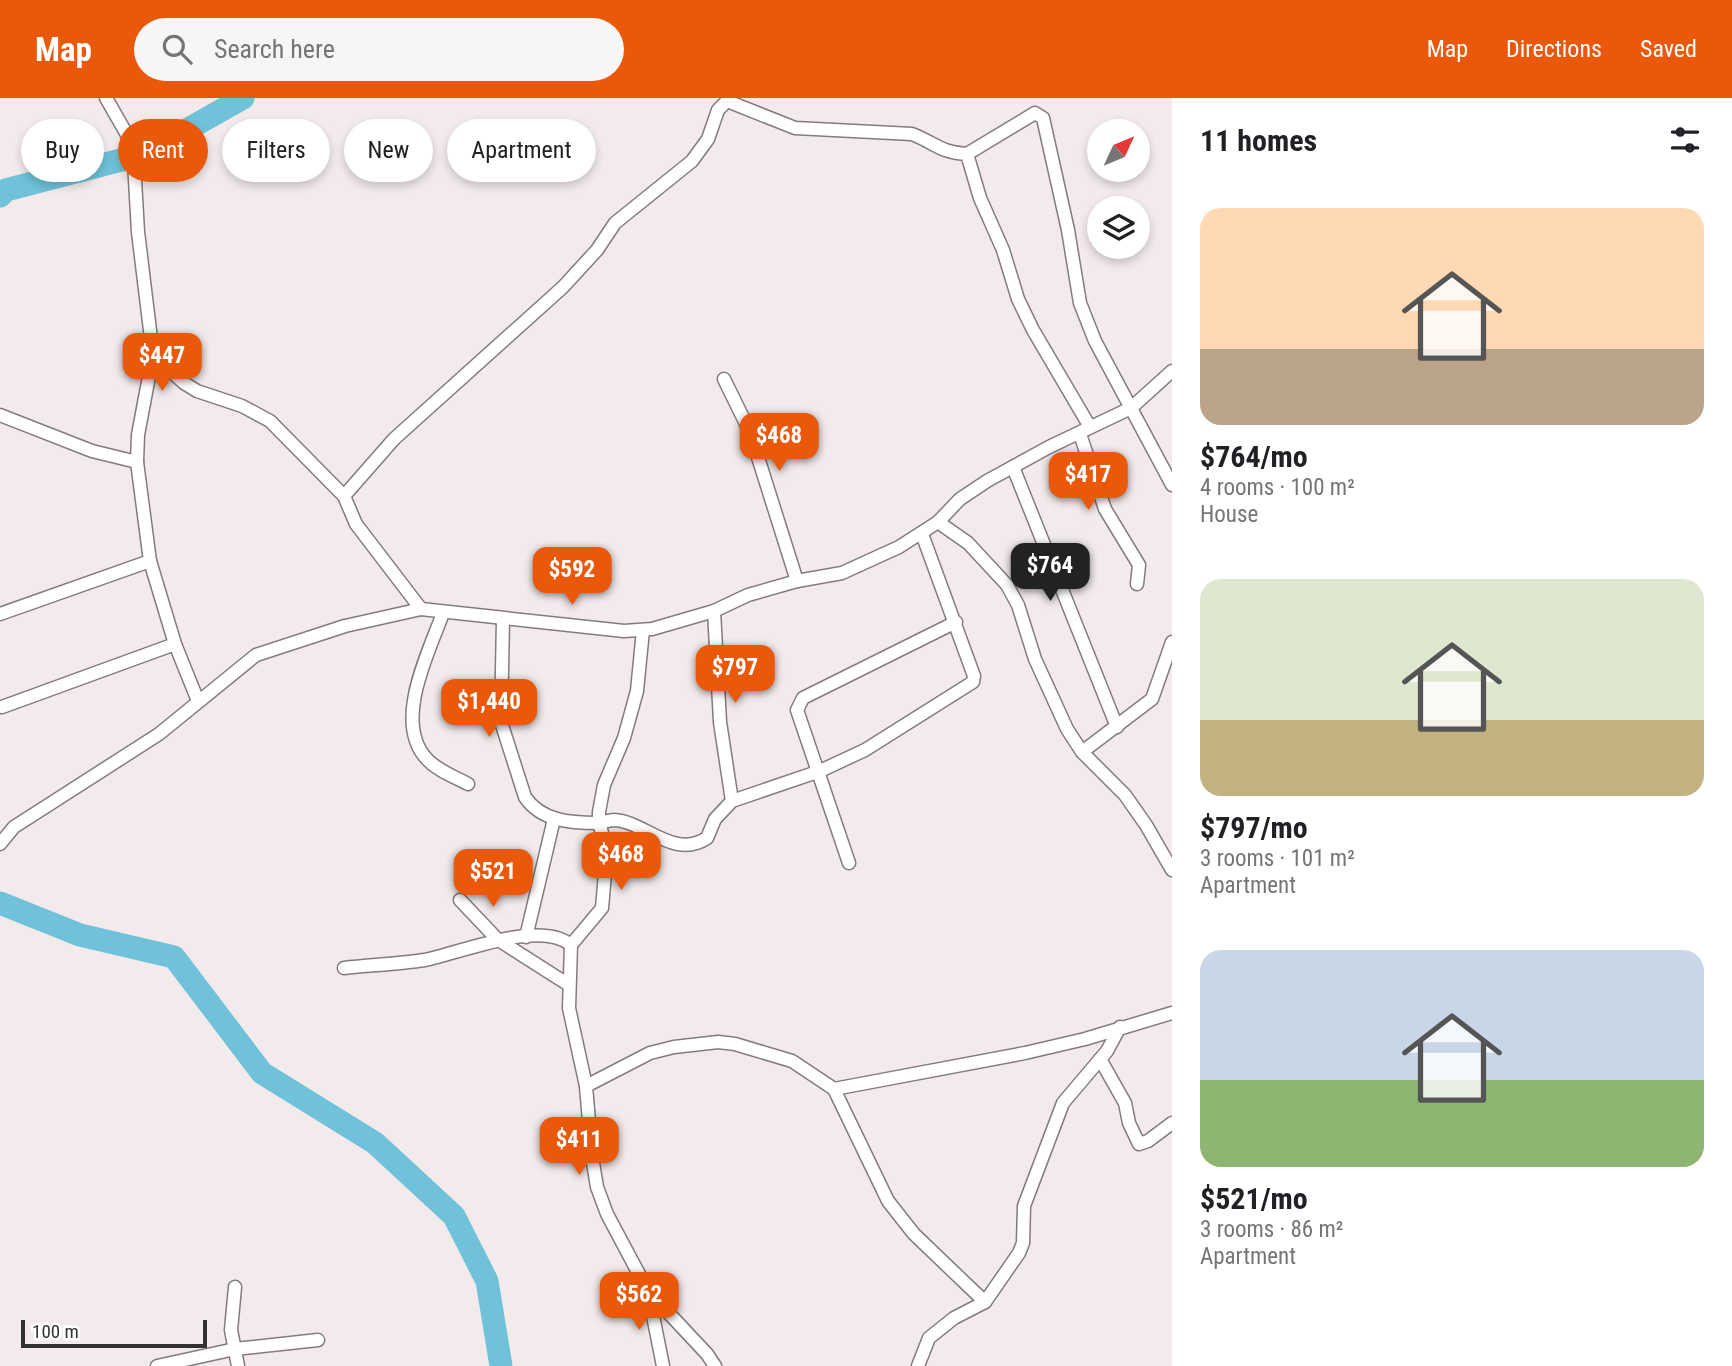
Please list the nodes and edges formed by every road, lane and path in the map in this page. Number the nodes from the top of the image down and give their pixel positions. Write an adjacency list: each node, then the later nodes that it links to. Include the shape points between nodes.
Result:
1 (106, 98): 4 (street, via 133,145)
2 (726, 100): 3 (street, via 795,128 912,134 946,153); 13 (street, via 692,161 615,223 564,287 394,439)
3 (967, 154): 7 (street, via 1035,113 1043,118 1080,303); 9 (street, via 1018,299)
4 (153, 355): 10 (street); 13 (street, via 197,391 270,421)
5 (1172, 371): 7 (street)
6 (724, 379): 17 (street, via 750,432)
7 (1131, 408): 9 (street); 12 (street)
8 (0, 415): 10 (street, via 92,451)
9 (1085, 430): 11 (street); 18 (street, via 1105,509 1139,565)
10 (137, 462): 16 (street)
11 (1013, 467): 14 (street, via 969,492); 30 (street)
12 (1172, 485)
13 (344, 496): 19 (street, via 350,514)
14 (938, 522): 15 (street); 31 (street, via 968,543 1007,585 1057,708)
15 (922, 534): 17 (street, via 842,573); 24 (street)
16 (150, 561): 22 (street); 27 (street)
17 (797, 581): 20 (street)
18 (1137, 584)
19 (421, 610): 21 (street); 28 (street, via 269,649)
20 (714, 611): 25 (street); 34 (street, via 720,722)
21 (443, 613): 23 (street); 33 (street, via 411,716 426,758)
22 (0, 614)
23 (503, 619): 25 (street); 35 (street, via 501,722 525,797 539,814)
24 (956, 622): 32 (street, via 974,676 970,686 865,750); 32 (street, via 803,698 797,710)
25 (643, 630): 36 (street, via 637,691 604,785)
26 (1172, 642): 30 (street, via 1155,695)
27 (175, 643): 28 (street); 29 (street)
28 (198, 702): 37 (street, via 159,734 14,827)
29 (2, 707)
30 (1116, 727): 31 (street)
31 (1082, 752): 39 (street, via 1125,795)
32 (820, 771): 34 (street); 38 (street)
33 (468, 784)
34 (732, 801): 36 (street, via 715,819 707,838 694,842 667,842 616,820)
35 (554, 819): 36 (street); 41 (street)
36 (599, 823): 43 (street, via 607,849 602,908)
37 (0, 844)
38 (849, 863)
39 (1172, 870)
40 (460, 900): 42 (street)
41 (526, 937): 42 (street); 43 (street, via 564,939)
42 (497, 939): 44 (street, via 426,959); 45 (street)
43 (571, 946): 45 (street)
44 (344, 968)
45 (569, 985): 49 (street, via 569,1008)
46 (1172, 1013): 47 (street)
47 (1120, 1027): 48 (street); 50 (street, via 1025,1053)
48 (1100, 1059): 51 (street, via 1125,1103 1139,1144); 54 (street, via 1063,1103 1024,1206 1023,1243)
49 (586, 1086): 50 (street, via 650,1053 718,1042 792,1061); 53 (street, via 597,1187)
50 (834, 1089): 54 (street, via 888,1201 914,1234)
51 (1172, 1123)
52 (235, 1287): 56 (street, via 231,1330)
53 (648, 1290): 59 (street); 60 (street)
54 (985, 1302): 61 (street, via 929,1338)
55 (318, 1340): 56 (street)
56 (235, 1349): 57 (street); 58 (street)
57 (157, 1366)
58 (238, 1366)
59 (663, 1366)
60 (715, 1366)
61 (918, 1366)

